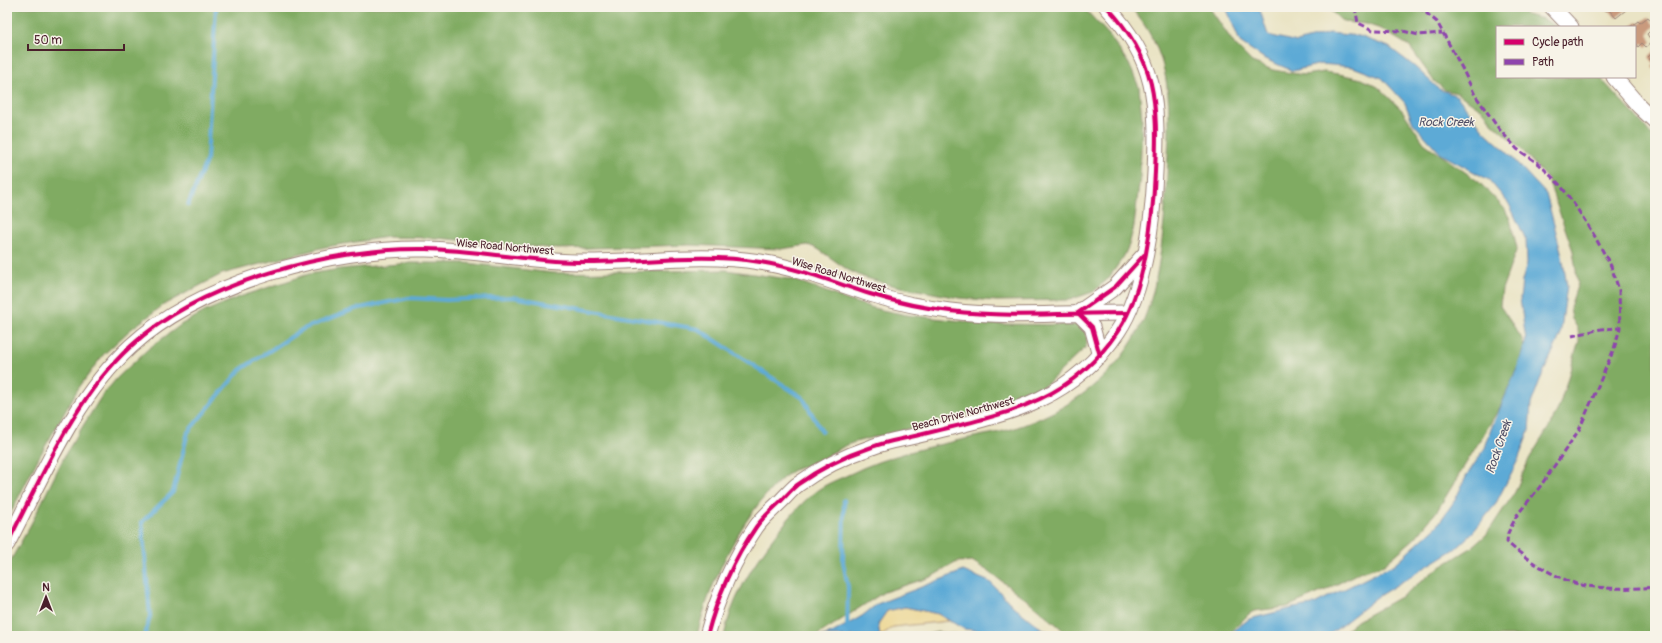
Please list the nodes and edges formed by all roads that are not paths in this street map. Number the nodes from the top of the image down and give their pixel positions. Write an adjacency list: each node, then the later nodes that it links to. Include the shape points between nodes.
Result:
1 (1107, 7): 6 (street, Beach Drive Northwest, via 1120,20 1137,46 1147,65 1155,96 1154,188)
2 (1552, 7): 3 (street)
3 (1570, 26)
4 (1615, 78): 5 (street)
5 (1655, 121)
6 (1145, 254): 7 (street, via 1115,287); 8 (street, Beach Drive Northwest, via 1138,285)
7 (1078, 313): 8 (street, Wise Road Northwest); 9 (street, via 1092,327); 10 (street, Wise Road Northwest, via 984,314 935,309 887,299 798,270 762,262 719,257 576,262 410,249 317,261 249,280 210,296 166,319 132,345 108,370 78,412)
8 (1127, 314): 9 (street, Beach Drive Northwest)
9 (1100, 356): 11 (street, Beach Drive Northwest, via 1055,392 1022,407 873,446 834,462 796,486 757,525 726,581)
10 (7, 544)
11 (707, 636)

